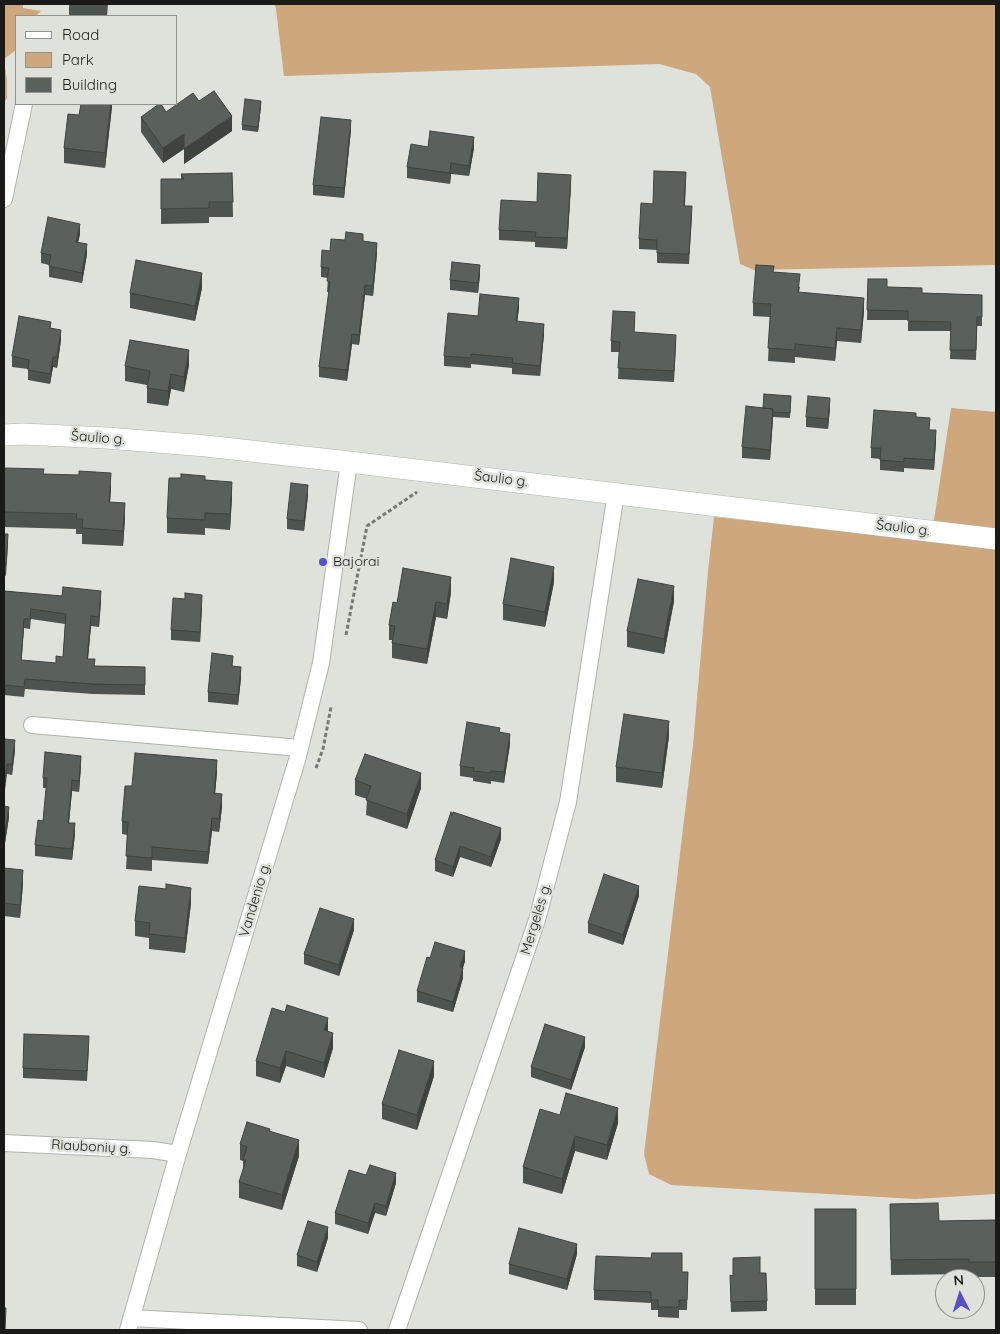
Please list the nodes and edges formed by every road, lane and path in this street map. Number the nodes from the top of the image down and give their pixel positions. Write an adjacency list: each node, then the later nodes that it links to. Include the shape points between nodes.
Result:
1 (24, 105): 2 (street)
2 (4, 199)
3 (4, 435): 4 (street, Šaulio g., via 117,439)
4 (349, 462): 5 (street, Šaulio g.); 11 (street, Vandenio g., via 321,662)
5 (445, 473): 6 (street, Šaulio g.); 8 (path, via 367,526)
6 (616, 493): 7 (street, Šaulio g.); 17 (street, Mergelės g., via 564,820 537,920)
7 (996, 539)
8 (344, 644)
9 (332, 701): 12 (path)
10 (32, 725): 11 (street)
11 (300, 748): 14 (street, Vandenio g.)
12 (316, 768)
13 (4, 1143): 14 (street, Riaubonių g.)
14 (178, 1154): 15 (street, Vandenio g.)
15 (130, 1324): 16 (street)
16 (359, 1330)
17 (397, 1330)

